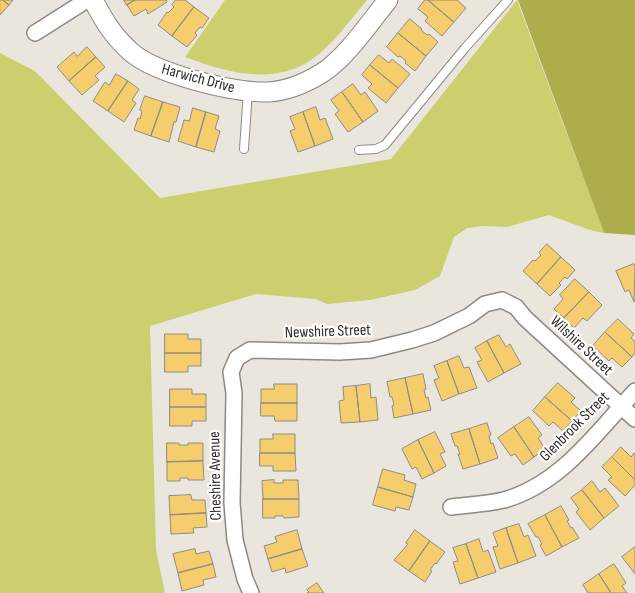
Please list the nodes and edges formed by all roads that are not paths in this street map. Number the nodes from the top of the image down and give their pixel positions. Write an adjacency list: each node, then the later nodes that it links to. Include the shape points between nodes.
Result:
1 (87, 0): 5 (street)
2 (93, 0): 6 (street, Harwich Drive, via 111,33 132,53 156,68 232,90)
3 (388, 0): 6 (street, Harwich Drive, via 346,51 323,73 299,85 269,92)
4 (508, 0): 8 (lane, via 464,48 385,145)
5 (36, 33)
6 (248, 91): 7 (lane)
7 (244, 149)
8 (359, 150)
9 (502, 300): 10 (street, Newshire Street, via 485,304 469,316 434,333 371,350 250,350); 12 (street, Wilshire Street, via 516,307)
10 (237, 358): 15 (street, Cheshire Avenue, via 231,372 234,394 232,504 235,540)
11 (635, 391): 12 (street, Glenbrook Street)
12 (621, 406): 13 (street, Wilshire Street); 14 (street, Glenbrook Street, via 571,461 539,485 504,500)
13 (635, 419)
14 (451, 507)
15 (251, 593)

